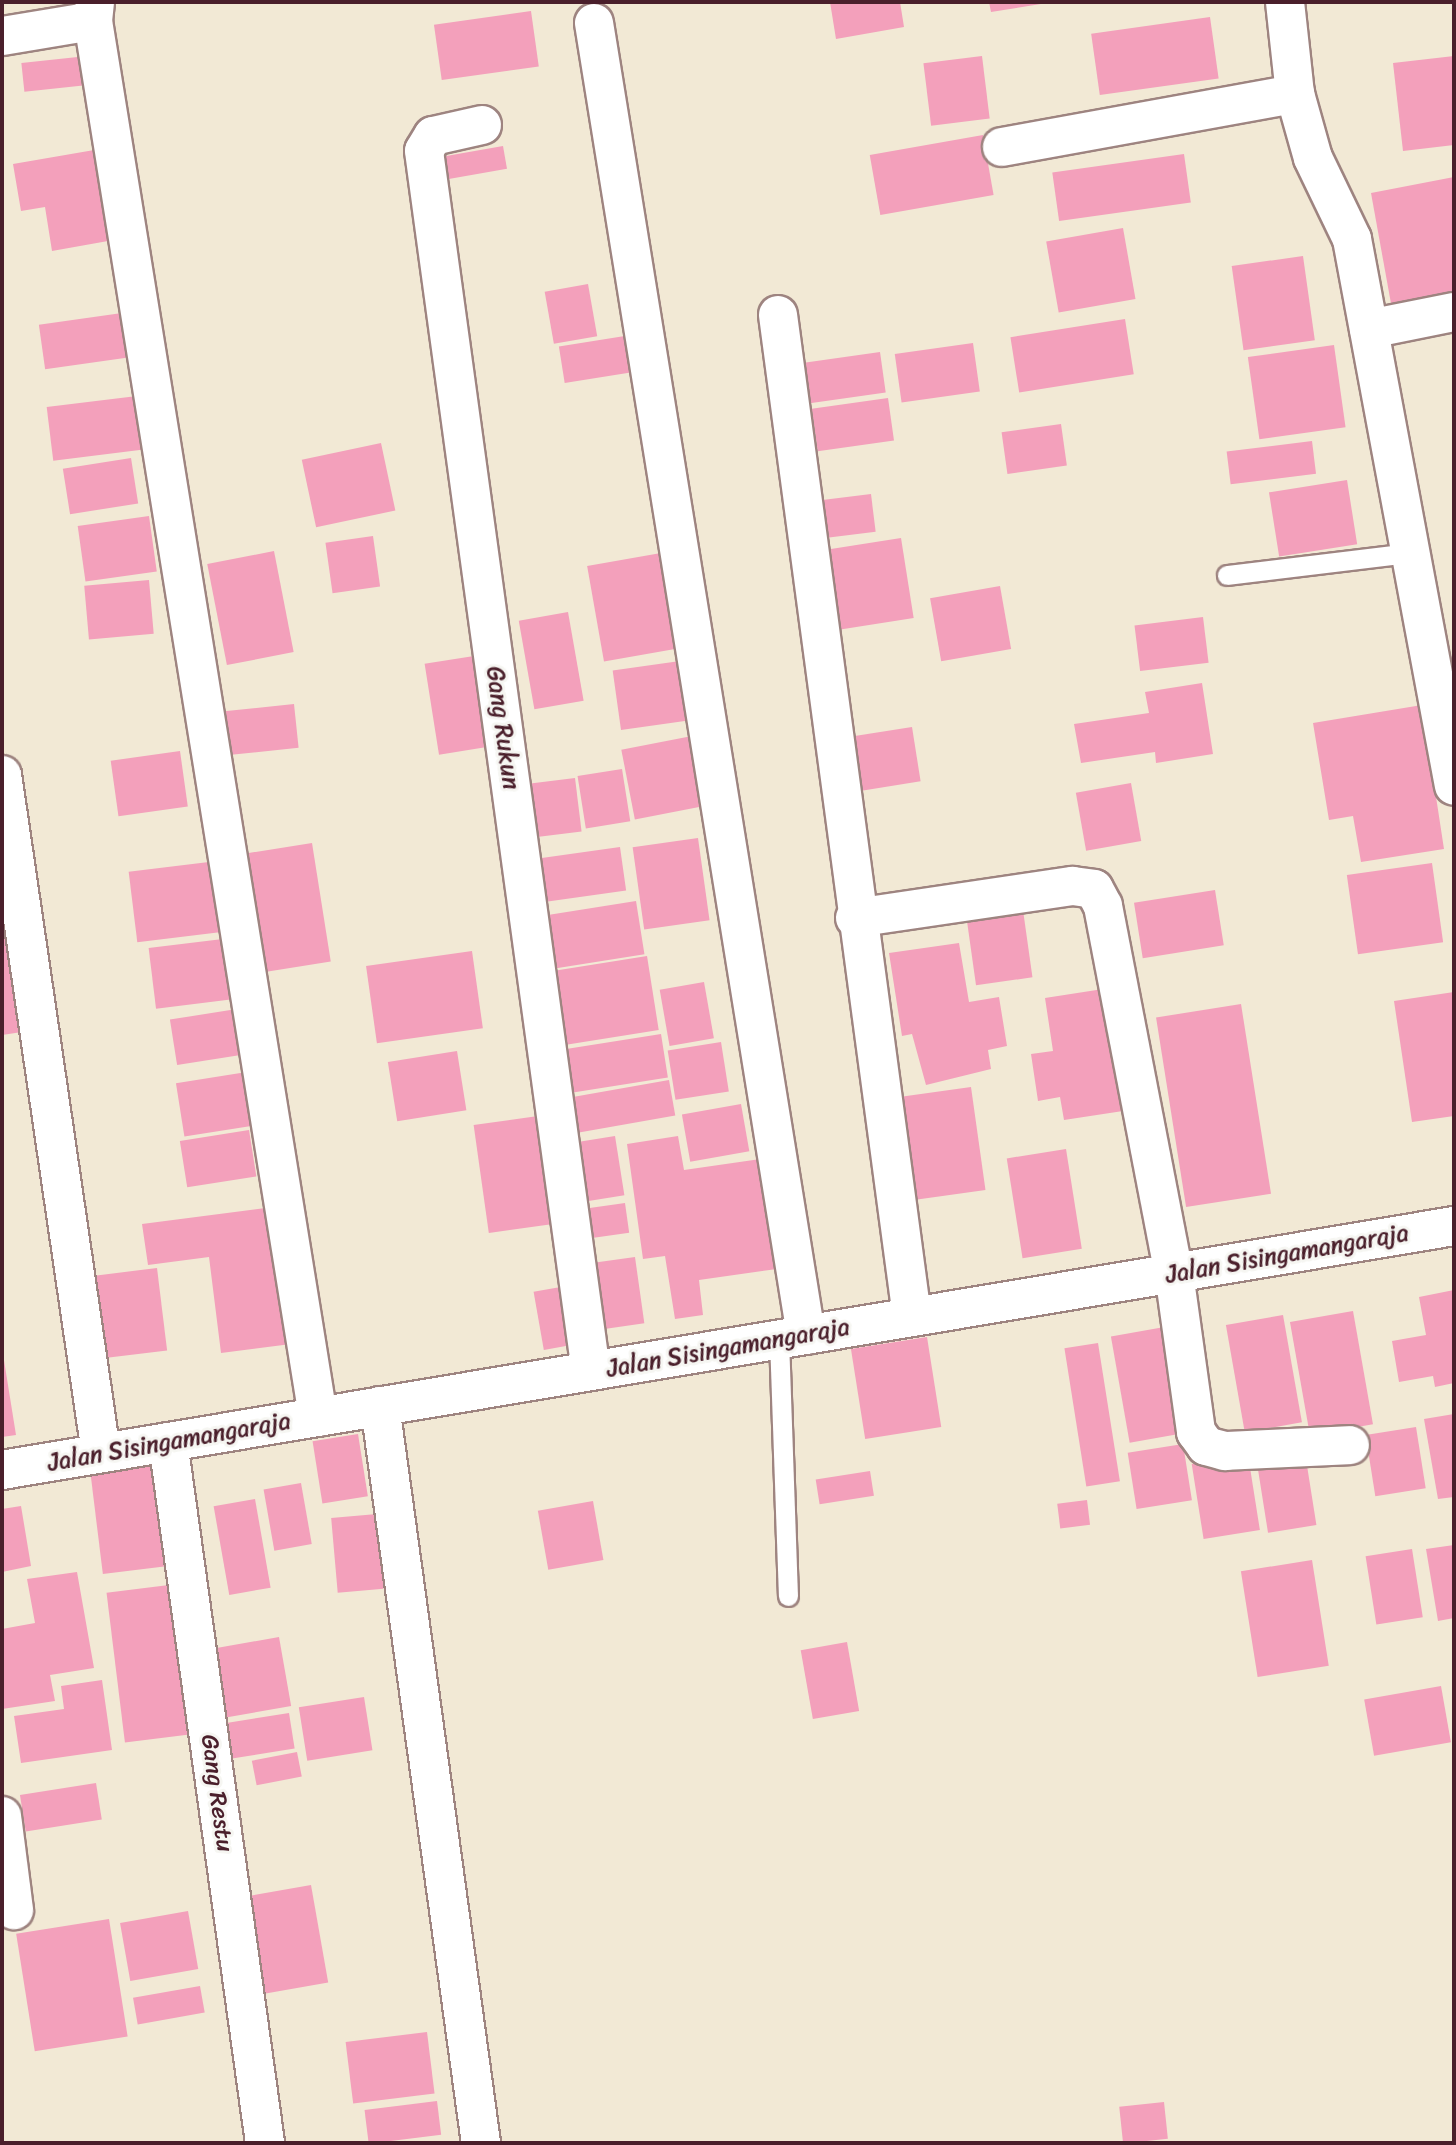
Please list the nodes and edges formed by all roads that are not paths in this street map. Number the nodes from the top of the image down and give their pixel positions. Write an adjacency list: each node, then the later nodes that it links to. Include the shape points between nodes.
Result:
1 (1285, 2): 5 (street)
2 (94, 12): 4 (street); 22 (street)
3 (594, 23): 19 (street)
4 (2, 36)
5 (1295, 94): 7 (street); 10 (street, via 1313,158 1352,239)
6 (482, 125): 20 (street, Gang Rukun, via 433,136 424,151)
7 (1002, 147)
8 (1454, 312): 10 (street)
9 (778, 316): 15 (street)
10 (1369, 329): 11 (street)
11 (1409, 553): 12 (lane); 14 (street)
12 (1227, 575)
13 (2, 775): 25 (street)
14 (1454, 786)
15 (855, 918): 17 (street, via 1073,886 1094,889); 18 (street)
16 (1454, 1226): 17 (street, Jalan Sisingamangaraja)
17 (1174, 1273): 18 (street, Jalan Sisingamangaraja); 24 (street, via 1196,1432 1206,1446 1225,1451)
18 (912, 1317): 19 (street, Jalan Sisingamangaraja)
19 (792, 1337): 20 (street, Jalan Sisingamangaraja); 27 (lane)
20 (591, 1371): 21 (street, Jalan Sisingamangaraja)
21 (380, 1406): 22 (street, Jalan Sisingamangaraja); 31 (street)
22 (318, 1417): 23 (street, Jalan Sisingamangaraja)
23 (168, 1442): 25 (street, Jalan Sisingamangaraja); 30 (street, Gang Restu)
24 (1350, 1446)
25 (101, 1453): 26 (street, Jalan Sisingamangaraja)
26 (2, 1470)
27 (788, 1596)
28 (2, 1816): 29 (street)
29 (14, 1910)
30 (265, 2143)
31 (481, 2143)

